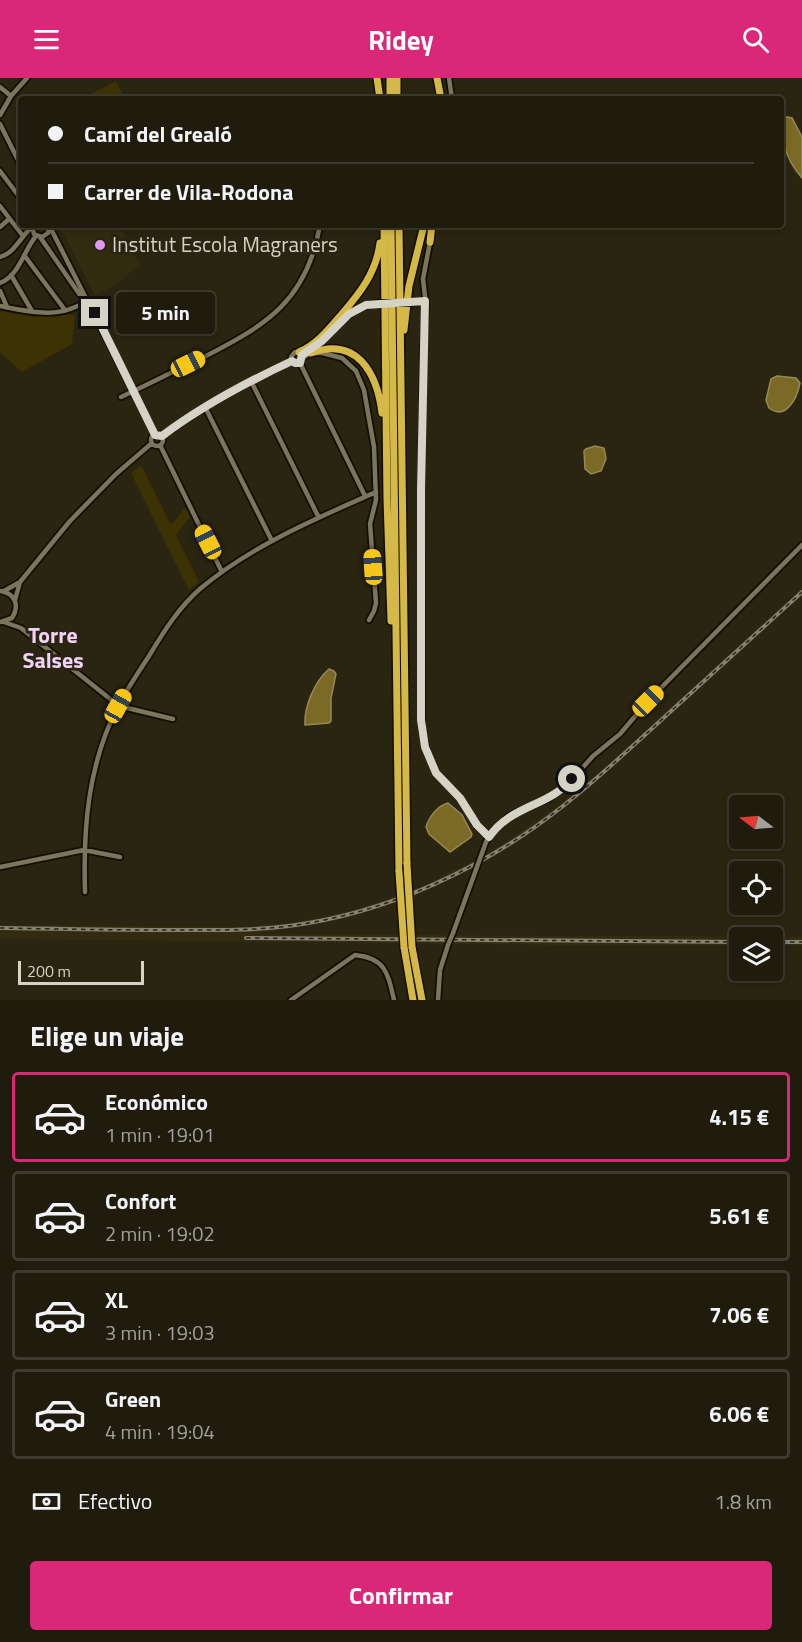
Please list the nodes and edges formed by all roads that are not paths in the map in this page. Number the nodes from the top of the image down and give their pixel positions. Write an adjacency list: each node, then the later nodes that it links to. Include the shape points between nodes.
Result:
1 (27, 78): 8 (street)
2 (377, 78): 9 (highway)
3 (390, 78): 10 (highway)
4 (397, 78): 11 (highway)
5 (437, 78): 12 (highway)
6 (449, 78): 13 (street)
7 (0, 87): 8 (street)
8 (11, 96): 14 (street)
9 (380, 96)
10 (390, 96)
11 (397, 96)
12 (440, 96)
13 (452, 96)
14 (0, 115)
15 (0, 124): 16 (street)
16 (6, 137): 17 (street); 18 (street)
17 (0, 140)
18 (18, 160)
19 (0, 171): 20 (street)
20 (18, 195)
21 (0, 206): 22 (street)
22 (9, 219): 23 (street); 35 (street)
23 (0, 227)
24 (30, 228): 35 (street)
25 (33, 228): 36 (street)
26 (49, 228): 36 (street, via 48,233)
27 (51, 228): 40 (street)
28 (319, 228): 56 (street, via 304,275 269,319 246,335)
29 (383, 228): 53 (highway, via 378,257 365,285)
30 (383, 228): 67 (highway)
31 (391, 228): 78 (highway)
32 (399, 228): 58 (highway)
33 (423, 228): 58 (highway, via 408,293)
34 (433, 228): 37 (highway)
35 (23, 236): 39 (street, via 14,249)
36 (38, 236): 38 (street); 41 (street)
37 (430, 242): 47 (street, via 423,279)
38 (24, 255): 42 (street); 50 (street)
39 (0, 257)
40 (66, 257): 41 (street); 45 (street)
41 (57, 262): 45 (street)
42 (11, 274): 43 (street); 51 (street)
43 (0, 283)
44 (0, 291): 49 (street)
45 (84, 296): 46 (street)
46 (88, 301): 50 (street); 56 (street)
47 (425, 301): 53 (street, bridge, via 366,305 353,311); 79 (street, via 420,528 422,731 436,773)
48 (0, 306): 49 (street)
49 (7, 307): 51 (street)
50 (66, 310): 51 (street)
51 (32, 311)
52 (311, 353): 53 (street); 64 (street, via 342,358 360,377 373,429); 67 (highway, via 332,348 349,352 363,362 375,382 383,415)
53 (301, 357): 54 (street, via 295,363); 54 (street, via 292,355); 65 (street)
54 (292, 361): 55 (street)
55 (251, 381): 59 (street); 66 (street)
56 (133, 391): 57 (street); 60 (street)
57 (121, 397)
58 (401, 398): 84 (highway, bridge)
59 (205, 407): 61 (street); 68 (street)
60 (155, 435): 61 (street); 62 (street)
61 (162, 436): 63 (street)
62 (152, 443): 63 (street); 71 (street, via 85,505)
63 (160, 445): 70 (street)
64 (376, 492): 65 (street); 74 (street, via 370,524 376,603)
65 (365, 496): 66 (street)
66 (318, 516): 68 (street)
67 (388, 535): 78 (highway, via 394,732)
68 (272, 541): 70 (street)
69 (802, 544): 79 (street, via 568,784 548,799 509,816)
70 (222, 572): 76 (street, via 176,614)
71 (20, 582): 72 (street); 73 (street)
72 (2, 591): 73 (street)
73 (15, 600): 75 (street, via 14,615)
74 (369, 620)
75 (2, 622): 76 (street, via 21,628)
76 (118, 706): 77 (street); 80 (street, via 92,777)
77 (173, 719)
78 (398, 750): 84 (highway, bridge, via 399,872)
79 (489, 837): 89 (street, bridge, via 440,970)
80 (84, 850): 81 (street); 82 (street); 83 (street)
81 (120, 858)
82 (0, 867)
83 (86, 892)
84 (408, 947): 87 (highway); 88 (highway)
85 (291, 1000): 86 (street, via 355,956 372,958 382,966)
86 (394, 1000)
87 (413, 1000)
88 (422, 1000)
89 (438, 1000)

